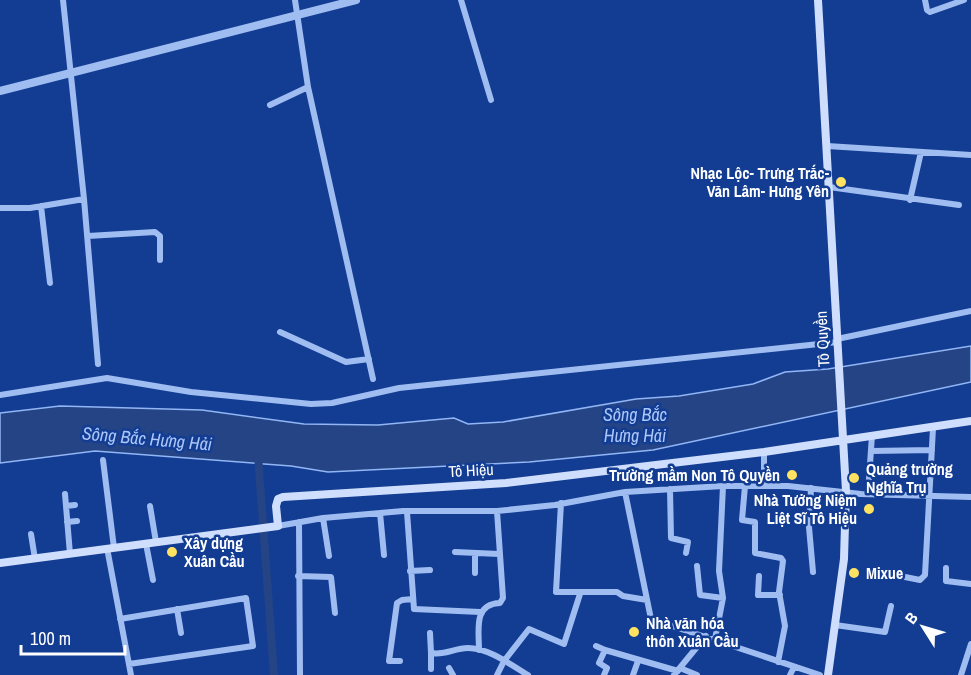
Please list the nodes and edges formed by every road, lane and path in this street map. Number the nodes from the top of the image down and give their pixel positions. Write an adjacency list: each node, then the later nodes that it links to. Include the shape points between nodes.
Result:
1 (63, 0): 9 (street)
2 (295, 0): 8 (street)
3 (356, 0): 8 (street)
4 (461, 0): 12 (street)
5 (818, 0): 14 (main road, Tô Quyền)
6 (925, 0): 7 (street, via 930,12)
7 (964, 0)
8 (296, 16): 9 (street); 10 (street)
9 (72, 74): 11 (street); 18 (street)
10 (308, 87): 13 (street); 29 (street)
11 (0, 92)
12 (491, 100)
13 (270, 105)
14 (826, 146): 15 (street); 17 (main road, Tô Quyền)
15 (921, 152): 16 (street); 19 (street)
16 (971, 155)
17 (829, 187): 19 (street); 28 (main road, Tô Quyền)
18 (84, 199): 20 (street); 23 (street)
19 (910, 200): 21 (street)
20 (41, 206): 22 (street); 25 (street)
21 (959, 206)
22 (0, 208)
23 (88, 237): 24 (street, via 154,232 160,236); 30 (street)
24 (160, 260)
25 (50, 283)
26 (971, 311): 28 (street)
27 (280, 332): 29 (street, via 346,362)
28 (837, 341): 32 (street, via 399,388 332,403 279,402 107,378); 36 (main road, Tô Quyền)
29 (369, 359): 31 (street)
30 (98, 363)
31 (373, 379)
32 (0, 395)
33 (971, 421): 34 (main road, Tô Hiệu)
34 (933, 428): 35 (main road, Tô Hiệu); 37 (street)
35 (872, 435): 36 (main road, Tô Hiệu); 38 (street)
36 (842, 440): 39 (main road, Tô Hiệu); 46 (main road, Tô Quyền)
37 (932, 450): 38 (street); 50 (street)
38 (871, 451): 49 (street)
39 (764, 452): 43 (street); 65 (main road, Tô Hiệu, via 506,483 283,496 276,506)
40 (103, 460): 68 (street)
41 (723, 486): 42 (street); 45 (street); 91 (street, via 719,571)
42 (745, 486): 43 (street); 64 (street, via 742,520)
43 (764, 486): 44 (street)
44 (812, 488): 46 (street); 82 (street, via 809,527)
45 (670, 489): 47 (street); 73 (street, via 669,531 672,538 688,542)
46 (846, 491): 49 (street); 99 (main road, Tô Quyền, via 844,559)
47 (625, 492): 52 (street); 93 (street)
48 (65, 494): 54 (street)
49 (868, 494): 50 (street)
50 (928, 496): 51 (street); 84 (street, via 925,575 920,579)
51 (971, 497)
52 (561, 503): 56 (street); 89 (street, via 556,592)
53 (75, 505): 54 (street)
54 (66, 506): 61 (street)
55 (150, 506): 67 (street)
56 (497, 511): 57 (street); 72 (street)
57 (407, 512): 58 (street); 81 (street)
58 (380, 513): 60 (street); 74 (street)
59 (757, 513): 64 (street)
60 (323, 519): 63 (street); 75 (street)
61 (67, 522): 62 (street); 70 (street)
62 (77, 522)
63 (299, 522): 65 (street); 85 (street)
64 (755, 522): 90 (street, via 755,553 783,560)
65 (275, 526): 67 (main road)
66 (31, 534): 76 (street)
67 (151, 543): 68 (main road); 87 (street)
68 (110, 548): 70 (main road); 98 (street)
69 (455, 552): 71 (street)
70 (70, 554): 76 (main road)
71 (475, 554): 72 (street); 83 (street)
72 (499, 554): 96 (street, via 502,601 485,606)
73 (686, 554)
74 (384, 555)
75 (329, 556)
76 (35, 559): 77 (main road)
77 (0, 563)
78 (697, 566): 91 (street, via 700,595)
79 (946, 568): 88 (street, via 946,581)
80 (430, 570): 81 (street)
81 (410, 571): 92 (street)
82 (813, 572)
83 (475, 573)
84 (895, 575)
85 (298, 576): 97 (street, via 331,577); 119 (street)
86 (759, 576): 90 (street, via 758,595)
87 (153, 580)
88 (971, 584)
89 (580, 594): 93 (street, via 617,592); 110 (street, via 564,644 529,629)
90 (780, 595): 112 (street, via 785,626)
91 (723, 598): 103 (street)
92 (413, 599): 96 (street, via 414,609); 109 (street, via 398,603 390,661)
93 (647, 600): 102 (street, via 651,619)
94 (891, 606): 99 (street, via 885,632)
95 (177, 609): 98 (street); 100 (street); 113 (street, via 246,598 253,646)
96 (480, 612): 106 (street)
97 (335, 613)
98 (120, 619): 113 (street)
99 (835, 625): 128 (main road, Tô Quyền)
100 (181, 633)
101 (430, 633): 108 (street)
102 (706, 636): 103 (street); 117 (street)
103 (715, 639): 112 (street)
104 (971, 644): 129 (street)
105 (596, 646): 107 (street)
106 (479, 650): 108 (street); 110 (street)
107 (604, 650): 111 (street); 123 (street, via 599,663 607,668)
108 (431, 653): 116 (street)
109 (400, 661)
110 (504, 661): 121 (street); 122 (street)
111 (638, 661): 117 (street); 124 (street)
112 (778, 662): 114 (street)
113 (129, 664): 118 (street)
114 (794, 667): 126 (street); 127 (street)
115 (449, 668): 120 (street)
116 (431, 669)
117 (677, 671): 125 (street)
118 (131, 675)
119 (300, 675)
120 (453, 675)
121 (497, 675)
122 (528, 675)
123 (604, 675)
124 (633, 675)
125 (697, 675)
126 (790, 675)
127 (820, 675)
128 (828, 675)
129 (961, 675)

